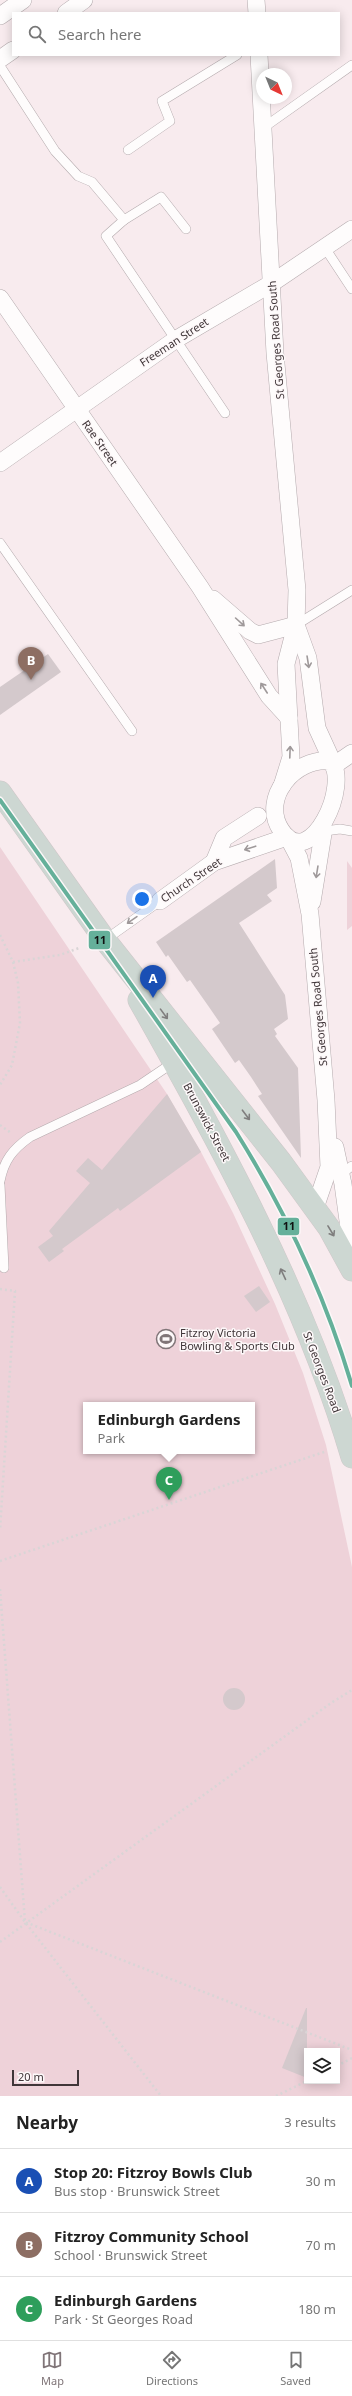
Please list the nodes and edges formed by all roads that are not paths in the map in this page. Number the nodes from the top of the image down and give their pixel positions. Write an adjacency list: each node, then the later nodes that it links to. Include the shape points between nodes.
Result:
1 (23, 0): 6 (street)
2 (84, 0): 4 (street)
3 (256, 0): 5 (street)
4 (67, 12)
5 (257, 12)
6 (0, 16)
7 (12, 51): 10 (street)
8 (235, 56): 14 (lane, via 162,101 170,121)
9 (259, 56): 13 (street, St Georges Road South)
10 (0, 59)
11 (352, 65): 13 (lane)
12 (0, 66): 15 (lane, via 55,151 78,176 92,182)
13 (263, 128): 19 (street, St Georges Road South)
14 (128, 150)
15 (124, 220): 16 (lane, via 161,197); 22 (lane, via 106,236)
16 (186, 229)
17 (352, 229): 18 (street, Freeman Street)
18 (325, 248): 19 (street, Freeman Street); 20 (lane)
19 (272, 283): 22 (street, Freeman Street); 29 (street, St Georges Road South, via 275,354 296,575)
20 (352, 290)
21 (0, 298): 23 (street, Rae Street)
22 (175, 340): 23 (street, Freeman Street); 24 (lane)
23 (76, 408): 25 (street, Freeman Street); 27 (street, Rae Street)
24 (225, 413)
25 (0, 463)
26 (0, 543): 31 (lane)
27 (200, 587): 29 (street, Rae Street, one-way to 29, via 250,631 258,635); 30 (street, Rae Street, one-way to 27, via 269,696)
28 (352, 590): 29 (lane)
29 (296, 625): 30 (street, St Georges Road South, via 286,664); 33 (street, St Georges Road South, one-way to 33, via 308,658 316,728)
30 (289, 718): 34 (street, St Georges Road South, one-way to 30, via 291,757)
31 (132, 731)
32 (352, 753): 33 (street)
33 (334, 764): 34 (street, via 322,761 303,766 289,775); 35 (street, via 345,775)
34 (282, 786): 40 (street, via 274,813)
35 (349, 786): 39 (street, via 343,804)
36 (0, 792): 44 (highway, Brunswick Street)
37 (258, 816): 41 (street, via 224,838)
38 (352, 831): 39 (lane, via 340,829)
39 (324, 833): 40 (street, via 308,841); 43 (street, St Georges Road South, one-way to 43)
40 (288, 838): 41 (street, Church Street, one-way to 41); 43 (street, St Georges Road South, via 299,858)
41 (214, 862): 42 (street, Church Street)
42 (160, 901): 44 (lane, Church Street, one-way to 44)
43 (310, 914): 46 (street, St Georges Road South)
44 (105, 940): 45 (highway, Brunswick Street); 50 (highway, Brunswick Street, one-way to 50, via 232,1097)
45 (174, 1062): 48 (lane, via 140,1085 30,1137 15,1148 4,1164); 54 (highway, Brunswick Street, one-way to 45, via 245,1194)
46 (326, 1100): 47 (street, St Georges Road South); 50 (street, St Georges Road South, via 329,1167)
47 (347, 1170): 51 (street, St Georges Road South)
48 (0, 1181)
49 (0, 1185): 52 (lane)
50 (315, 1208): 53 (highway, Brunswick Street, one-way to 53)
51 (352, 1250)
52 (4, 1268)
53 (352, 1270)
54 (299, 1310): 55 (highway, St Georges Road)
55 (351, 1447)

